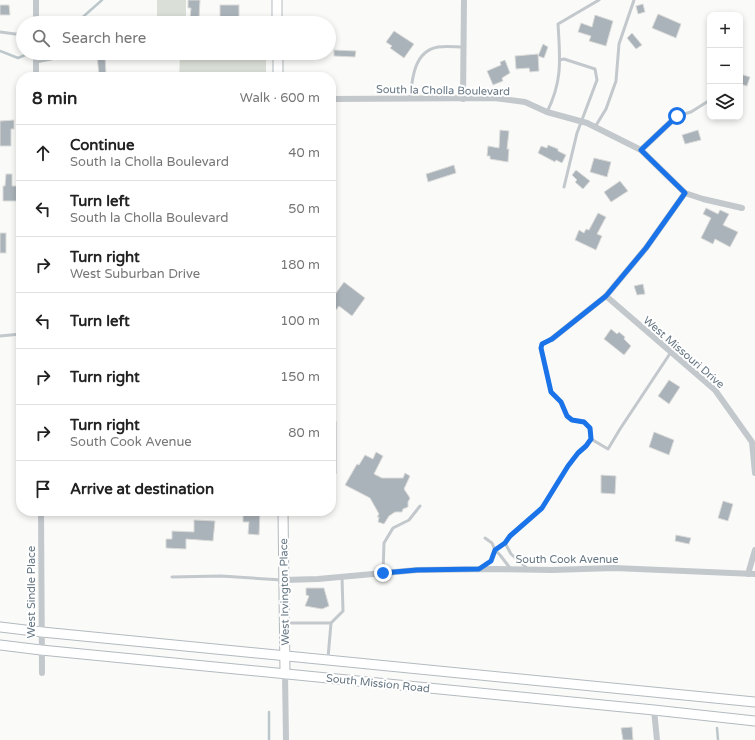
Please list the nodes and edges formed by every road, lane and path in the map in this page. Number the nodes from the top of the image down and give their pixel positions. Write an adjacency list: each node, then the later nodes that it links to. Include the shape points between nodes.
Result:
1 (36, 0): 6 (street)
2 (277, 0): 7 (main road)
3 (464, 0): 10 (street)
4 (599, 0): 13 (lane, via 558,24)
5 (634, 0): 24 (lane, via 619,44 616,81 606,109)
6 (36, 16)
7 (278, 16)
8 (0, 32): 9 (lane)
9 (16, 34)
10 (464, 47): 18 (lane, via 438,47 421,57 414,71); 19 (street)
11 (46, 60): 14 (lane)
12 (278, 60): 16 (main road)
13 (560, 60): 21 (lane, via 557,87); 23 (lane, via 595,69 597,74)
14 (36, 62): 15 (street)
15 (36, 72)
16 (278, 72)
17 (336, 99): 18 (street, South la Cholla Boulevard)
18 (410, 99): 19 (street, South la Cholla Boulevard)
19 (463, 99): 21 (street, South la Cholla Boulevard, via 494,98 525,102)
20 (707, 102): 22 (lane, via 692,112)
21 (547, 112): 23 (street, South la Cholla Boulevard)
22 (677, 116): 25 (street)
23 (581, 121): 24 (street, South la Cholla Boulevard); 26 (lane)
24 (595, 127): 25 (street, South la Cholla Boulevard)
25 (641, 150): 27 (street, South la Cholla Boulevard)
26 (564, 187)
27 (685, 193): 28 (street, South la Cholla Boulevard); 29 (street, via 646,248)
28 (742, 208)
29 (606, 296): 32 (street); 33 (street, West Missouri Drive)
30 (16, 334): 31 (lane)
31 (0, 336)
32 (552, 339): 34 (lane, via 542,344 541,348 551,392 561,402 567,416 572,420 584,422 590,428)
33 (671, 352): 34 (lane, via 608,449); 35 (street, West Missouri Drive, via 715,390 752,442)
34 (591, 439): 40 (lane, via 568,466 542,508)
35 (755, 473)
36 (420, 506): 46 (lane, via 409,520 393,528 384,543)
37 (41, 516): 54 (street, West Sindle Place)
38 (283, 516): 50 (main road, West Irvington Place)
39 (485, 538): 41 (lane, via 492,543)
40 (505, 543): 41 (lane); 45 (lane, via 511,554)
41 (495, 550): 43 (lane, via 491,561); 44 (lane)
42 (755, 550): 47 (street)
43 (479, 569): 44 (street, South Cook Avenue); 46 (street, South Cook Avenue)
44 (511, 569): 45 (street, South Cook Avenue)
45 (530, 570): 47 (street, South Cook Avenue, via 614,568)
46 (383, 573): 49 (street, South Cook Avenue)
47 (752, 574)
48 (172, 577): 50 (lane, via 220,576)
49 (342, 577): 50 (street, South Cook Avenue); 52 (lane, via 342,611)
50 (284, 580): 51 (main road, West Irvington Place)
51 (284, 623): 52 (lane); 57 (main road, West Irvington Place)
52 (331, 623): 58 (lane)
53 (0, 627): 54 (main road, South Mission Road)
54 (42, 632): 56 (street, West Sindle Place); 57 (main road, South Mission Road)
55 (0, 645): 56 (main road, South Mission Road)
56 (41, 650): 59 (street, West Sindle Place); 60 (main road, South Mission Road)
57 (285, 656): 58 (main road, South Mission Road); 60 (main road, West Irvington Place)
58 (328, 660): 61 (main road, South Mission Road)
59 (42, 673)
60 (285, 673): 62 (main road, South Mission Road); 66 (street)
61 (550, 682): 62 (main road); 63 (main road, South Mission Road)
62 (547, 699): 64 (main road, South Mission Road)
63 (755, 702)
64 (654, 710): 65 (main road, South Mission Road); 67 (street)
65 (755, 721)
66 (286, 740)
67 (656, 740)

